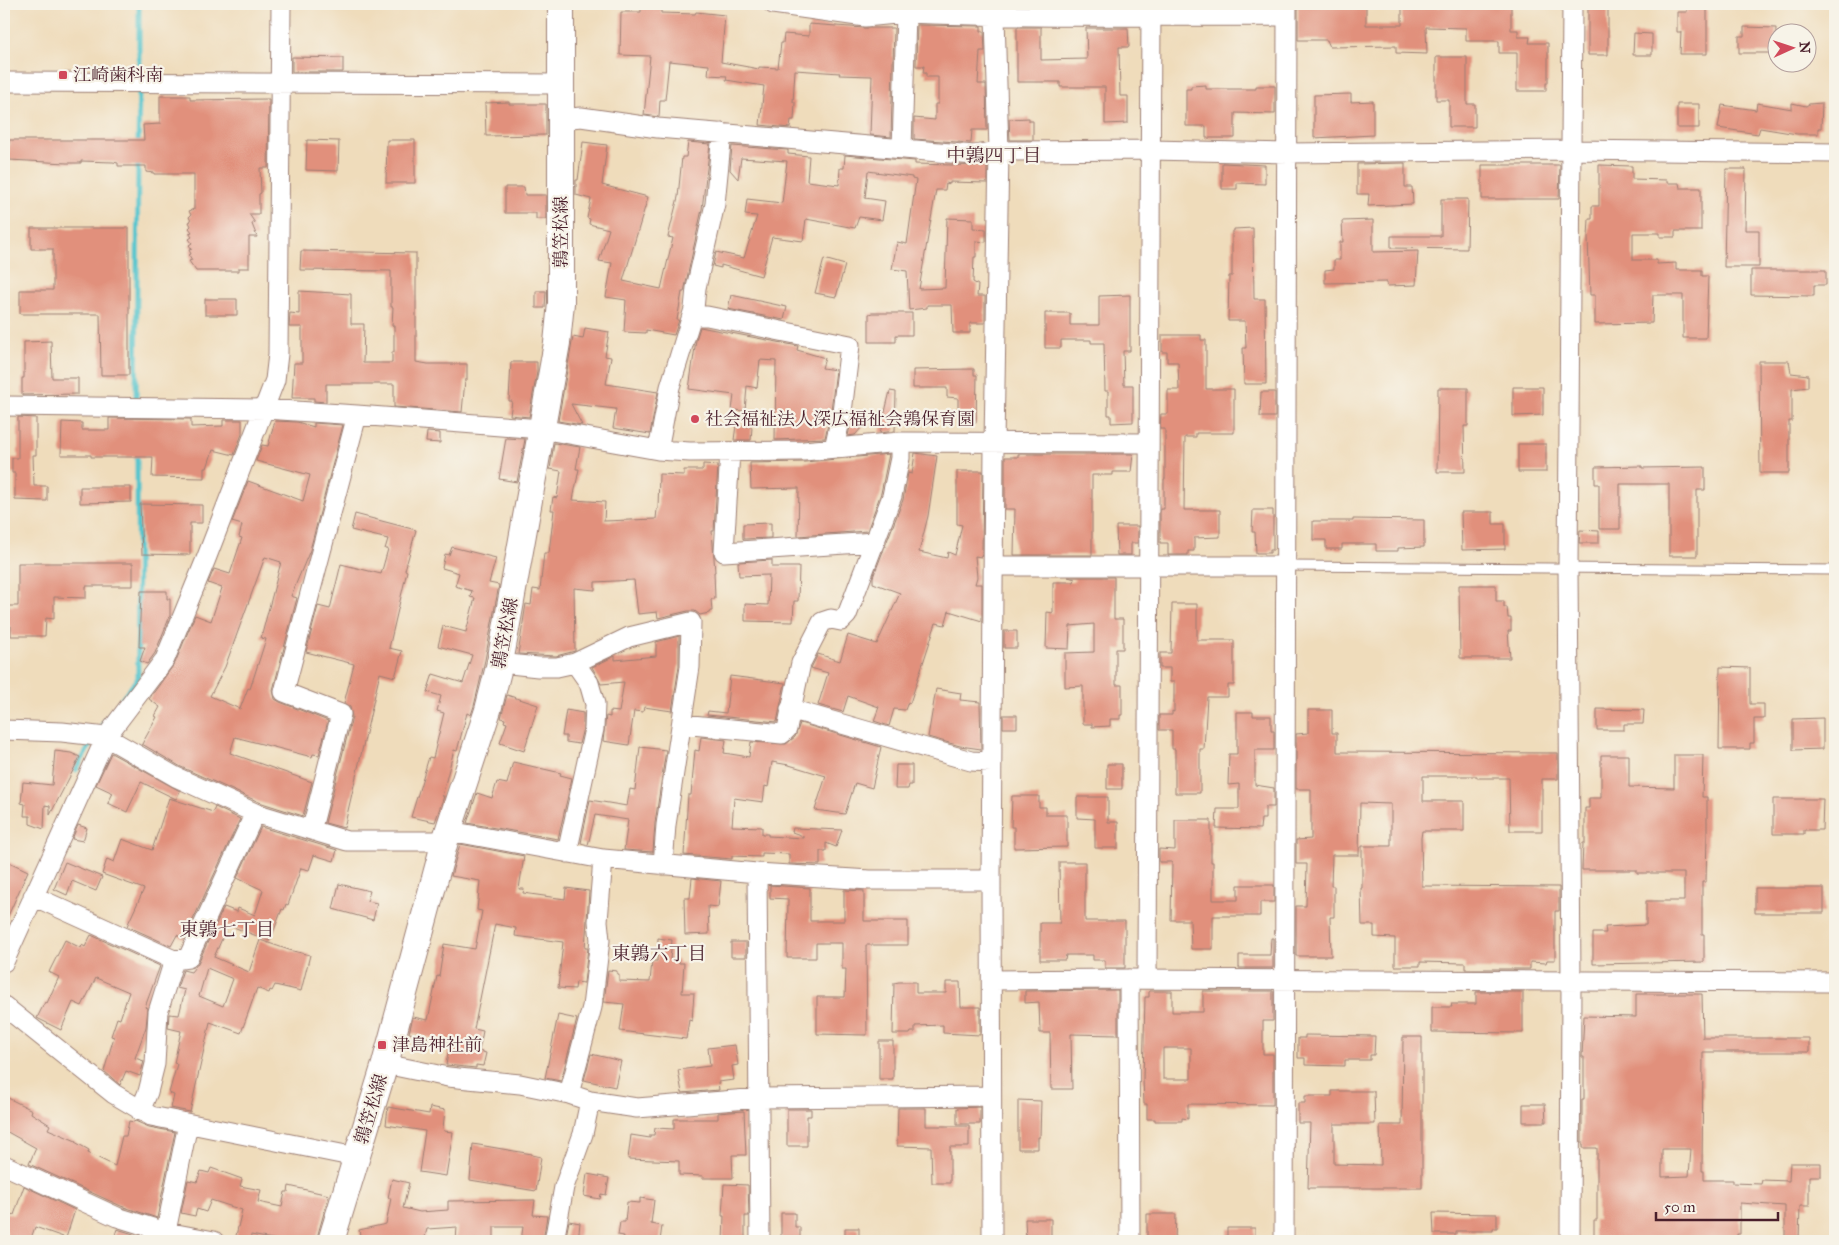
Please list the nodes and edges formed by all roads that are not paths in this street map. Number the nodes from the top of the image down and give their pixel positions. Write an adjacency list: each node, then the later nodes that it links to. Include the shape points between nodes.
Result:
1 (280, 4): 11 (street)
2 (561, 4): 12 (main road, 鶉笠松線)
3 (773, 4): 8 (street, via 865,17)
4 (1572, 4): 17 (street)
5 (1038, 9): 6 (street); 9 (street)
6 (1151, 10): 7 (street); 16 (street)
7 (1287, 10): 19 (street)
8 (906, 13): 9 (street); 15 (street)
9 (995, 17): 18 (street)
10 (4, 82): 11 (street)
11 (280, 83): 12 (street); 23 (street, via 278,354 275,380)
12 (561, 84): 13 (main road, 鶉笠松線)
13 (562, 119): 14 (street, via 581,117); 25 (main road, 鶉笠松線, via 561,303)
14 (722, 133): 15 (street); 21 (street, via 715,204)
15 (902, 149): 18 (street, via 974,155)
16 (1151, 150): 18 (street); 19 (street); 28 (street)
17 (1572, 150): 19 (street); 20 (street); 36 (street)
18 (999, 151): 27 (street)
19 (1288, 153): 35 (street)
20 (1835, 153)
21 (692, 316): 29 (street, via 707,316 850,345); 30 (street, via 670,387)
22 (4, 406): 23 (street)
23 (264, 409): 24 (street); 43 (street, via 165,659)
24 (357, 415): 25 (street); 46 (street, via 284,692 341,714)
25 (541, 429): 30 (street); 38 (main road, 鶉笠松線)
26 (900, 442): 27 (street); 29 (street); 32 (street, via 892,496)
27 (994, 443): 28 (street); 33 (street)
28 (1149, 443): 34 (street)
29 (834, 448): 31 (street)
30 (658, 450): 31 (street)
31 (730, 452): 32 (street, via 724,552)
32 (875, 542): 40 (street, via 847,615 840,622 831,619 822,622 798,676)
33 (993, 566): 34 (street); 44 (street)
34 (1148, 566): 35 (street); 56 (street)
35 (1285, 566): 36 (lane); 58 (street)
36 (1568, 568): 37 (lane); 59 (street)
37 (1835, 570)
38 (500, 663): 39 (street, via 558,667); 47 (main road, 鶉笠松線)
39 (575, 663): 41 (street, via 629,638 691,622 690,667); 48 (street, via 589,683 595,704 594,728)
40 (790, 709): 41 (street, via 782,734); 44 (street, via 971,760)
41 (682, 724): 50 (street, via 666,825)
42 (4, 730): 43 (street)
43 (106, 737): 45 (street, via 176,777); 53 (street)
44 (992, 762): 52 (street)
45 (255, 813): 46 (street); 54 (street, via 188,958)
46 (310, 829): 47 (street, via 347,840)
47 (445, 841): 48 (street, via 455,832); 62 (main road, 鶉笠松線)
48 (567, 853): 49 (street)
49 (603, 859): 50 (street); 63 (street, via 598,921 600,940 592,1006)
50 (664, 864): 51 (street)
51 (757, 874): 52 (street, via 870,880); 65 (street)
52 (991, 880): 57 (street)
53 (34, 896): 54 (street); 55 (street)
54 (174, 960): 67 (street, via 158,1012 155,1064)
55 (4, 962)
56 (1138, 979): 57 (street); 58 (street); 77 (street)
57 (992, 980): 64 (street)
58 (1285, 980): 59 (street); 78 (street)
59 (1570, 981): 60 (street); 79 (street)
60 (1835, 982)
61 (4, 1006): 67 (street)
62 (385, 1064): 63 (street, via 448,1077 520,1084); 69 (main road, 鶉笠松線)
63 (569, 1094): 66 (street)
64 (991, 1096): 65 (street); 76 (street)
65 (760, 1098): 66 (street, via 637,1108); 75 (street)
66 (590, 1101): 74 (street, via 564,1187)
67 (140, 1111): 68 (street)
68 (188, 1124): 69 (street); 71 (street)
69 (356, 1156): 73 (main road, 鶉笠松線)
70 (4, 1165): 71 (street)
71 (165, 1237): 72 (street)
72 (214, 1241)
73 (331, 1241)
74 (554, 1241)
75 (760, 1241)
76 (992, 1241)
77 (1130, 1241)
78 (1284, 1241)
79 (1570, 1241)

